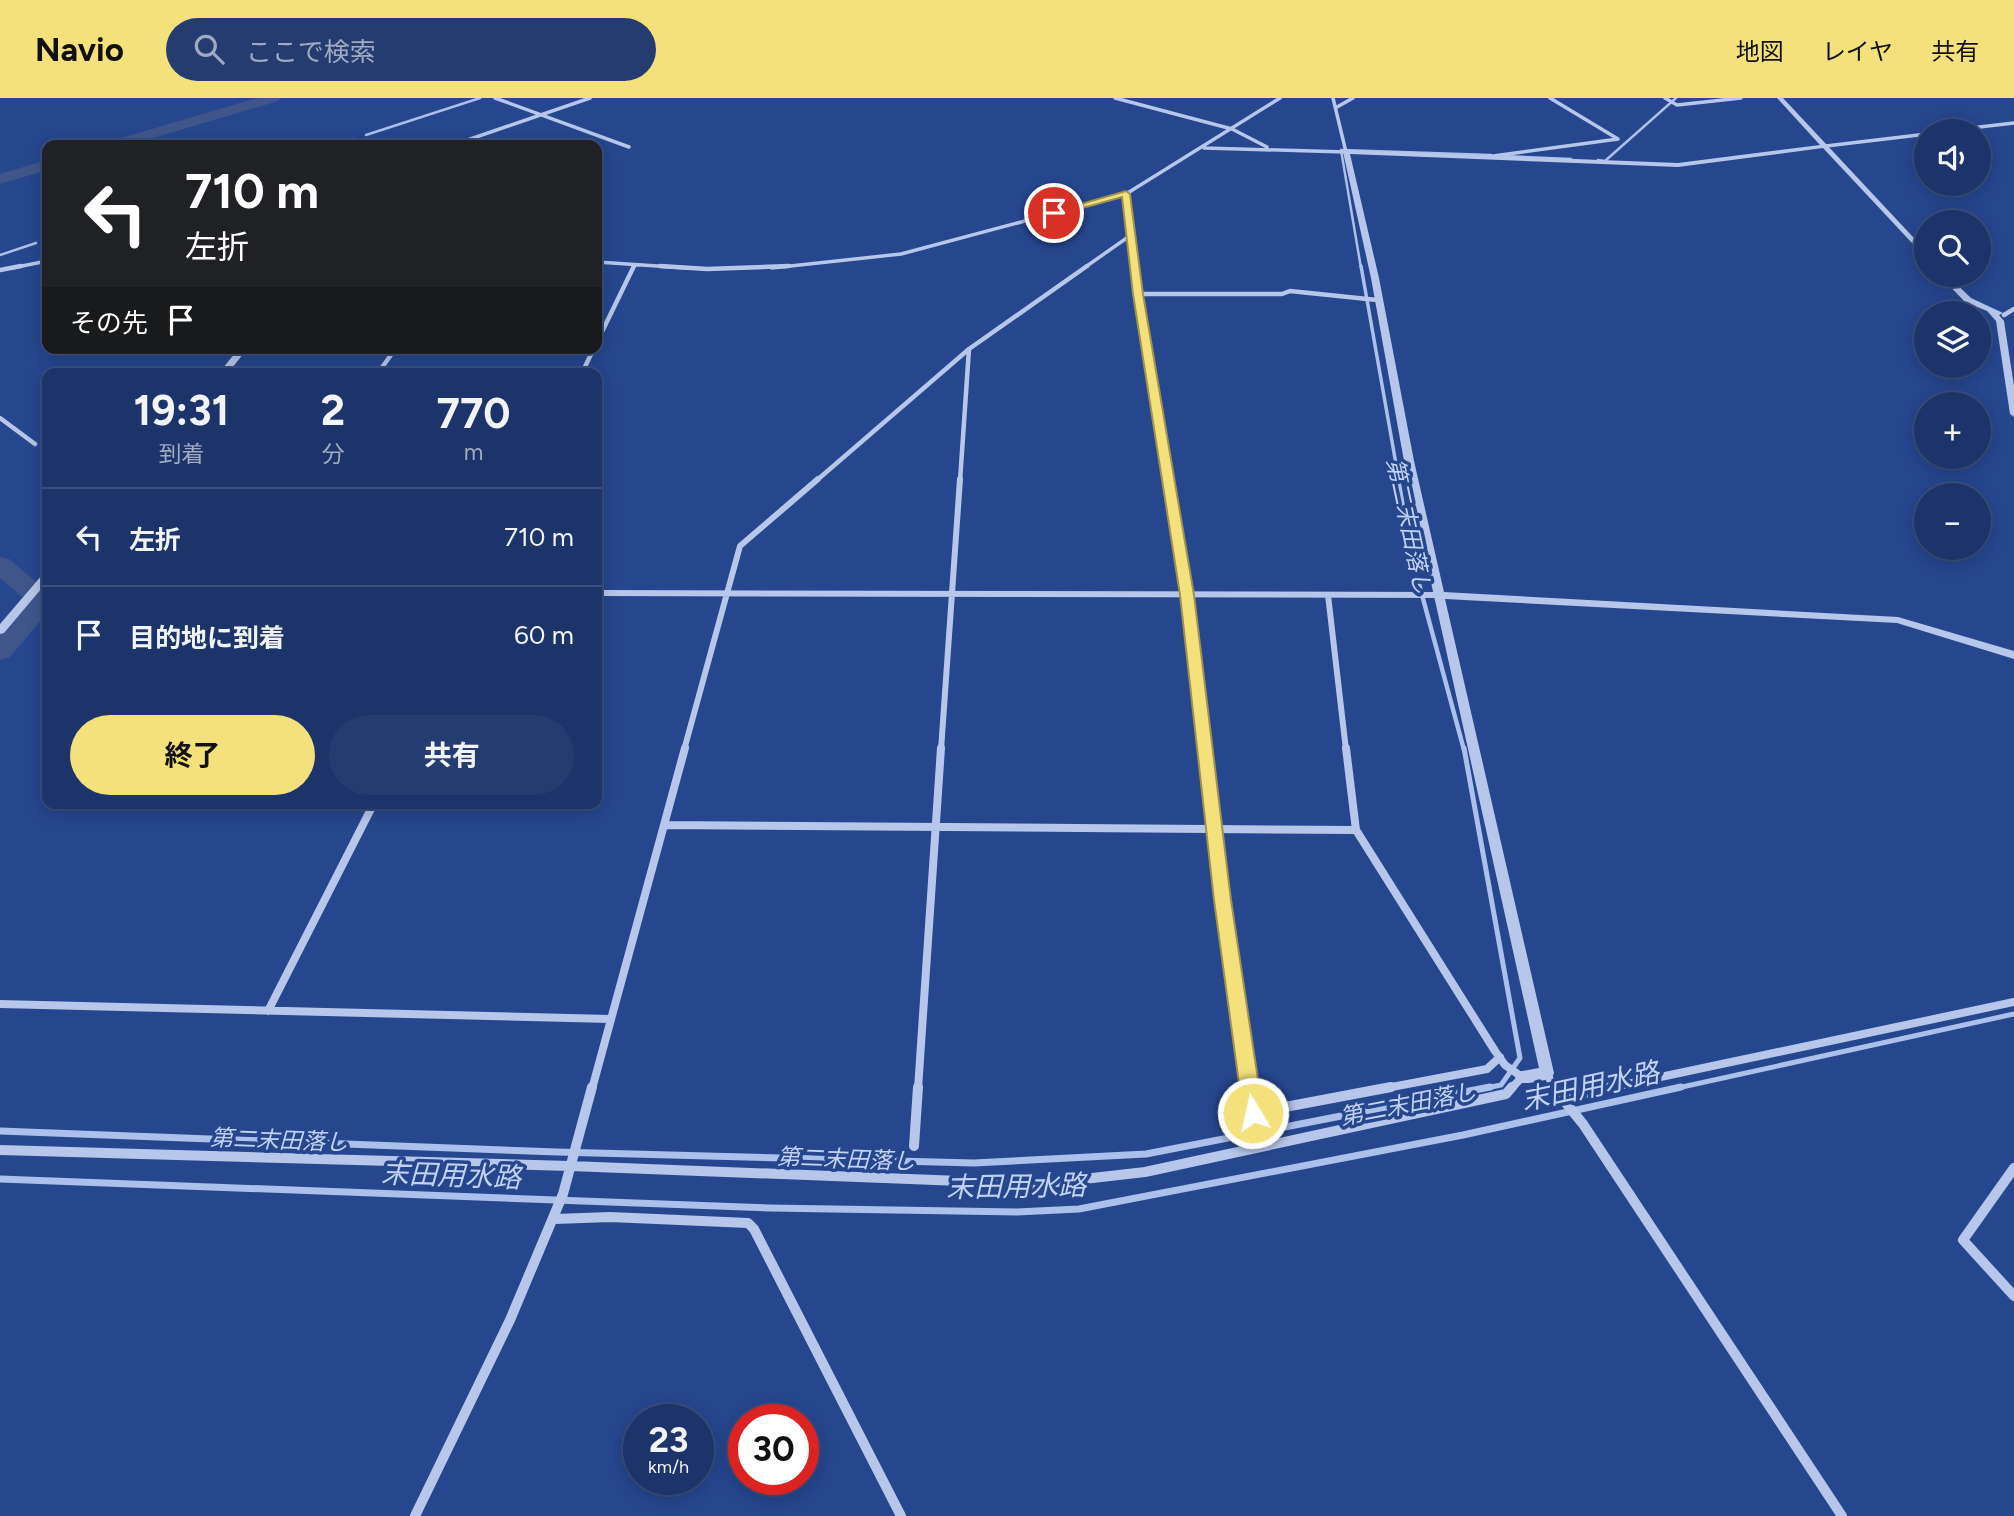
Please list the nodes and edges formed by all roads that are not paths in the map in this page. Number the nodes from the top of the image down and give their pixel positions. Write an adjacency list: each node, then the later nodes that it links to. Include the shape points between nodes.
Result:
1 (495, 98): 14 (street)
2 (590, 98): 14 (street)
3 (1115, 98): 12 (street)
4 (1146, 98): 12 (street)
5 (1280, 98): 17 (street)
6 (1333, 98): 13 (street)
7 (1353, 98): 13 (street)
8 (1550, 98): 25 (street, via 1618,139)
9 (1665, 98): 10 (street, via 1677,105)
10 (1741, 98)
11 (1780, 98): 20 (street)
12 (1135, 103): 17 (street)
13 (1336, 107): 24 (street)
14 (541, 115): 19 (street); 21 (street)
15 (2014, 122): 16 (street)
16 (1991, 125)
17 (1232, 129): 22 (street); 23 (street)
18 (1914, 136): 20 (street)
19 (468, 140)
20 (1826, 146): 25 (street, via 1678,165); 28 (street)
21 (629, 147)
22 (1203, 148): 23 (street); 26 (street)
23 (1274, 150): 24 (street)
24 (1346, 152): 25 (street); 35 (street)
25 (1486, 157)
26 (1126, 194): 27 (street); 31 (street, via 901,254 770,268)
27 (1130, 235): 34 (street); 41 (street)
28 (1914, 243)
29 (42, 262): 32 (street)
30 (602, 262): 31 (street)
31 (634, 265): 40 (street)
32 (0, 270)
33 (1955, 287): 37 (street, via 1968,300)
34 (1138, 294): 35 (street, via 1290,291); 51 (street)
35 (1377, 300): 53 (street)
36 (2014, 309): 38 (street)
37 (1992, 311): 38 (street); 44 (street, via 2000,321)
38 (2004, 315): 39 (street)
39 (2014, 317)
40 (602, 332)
41 (970, 349): 48 (street, via 740,546); 50 (street)
42 (239, 354): 43 (street)
43 (227, 368)
44 (2014, 414)
45 (0, 418): 46 (street)
46 (35, 444)
47 (42, 588): 54 (street)
48 (726, 592): 49 (street); 50 (street); 57 (street)
49 (602, 593)
50 (951, 593): 51 (street); 58 (street)
51 (1187, 595): 52 (street); 60 (street)
52 (1328, 595): 53 (street); 59 (street)
53 (1439, 595): 55 (street, via 1898,620); 66 (street)
54 (0, 631)
55 (2014, 654)
56 (371, 809): 63 (street)
57 (665, 825): 58 (street); 64 (street)
58 (936, 827): 60 (street); 69 (street)
59 (1356, 830): 60 (street); 65 (street)
60 (1214, 831): 65 (street, via 1253,1113 1487,1069)
61 (2014, 1002): 68 (street)
62 (0, 1004): 63 (street)
63 (268, 1011): 64 (street)
64 (610, 1018): 71 (street)
65 (1500, 1057): 67 (street)
66 (1547, 1073): 67 (street); 68 (street)
67 (1522, 1077): 71 (street, via 1506,1094 1493,1097 1145,1172 1040,1184)
68 (1561, 1098): 77 (street, via 1583,1124)
69 (914, 1146)
70 (0, 1150): 71 (street)
71 (570, 1166): 73 (street)
72 (2014, 1168): 74 (street, via 1963,1240)
73 (555, 1219): 75 (street); 76 (street, via 748,1223)
74 (2014, 1296)
75 (415, 1516)
76 (901, 1516)
77 (1842, 1516)

